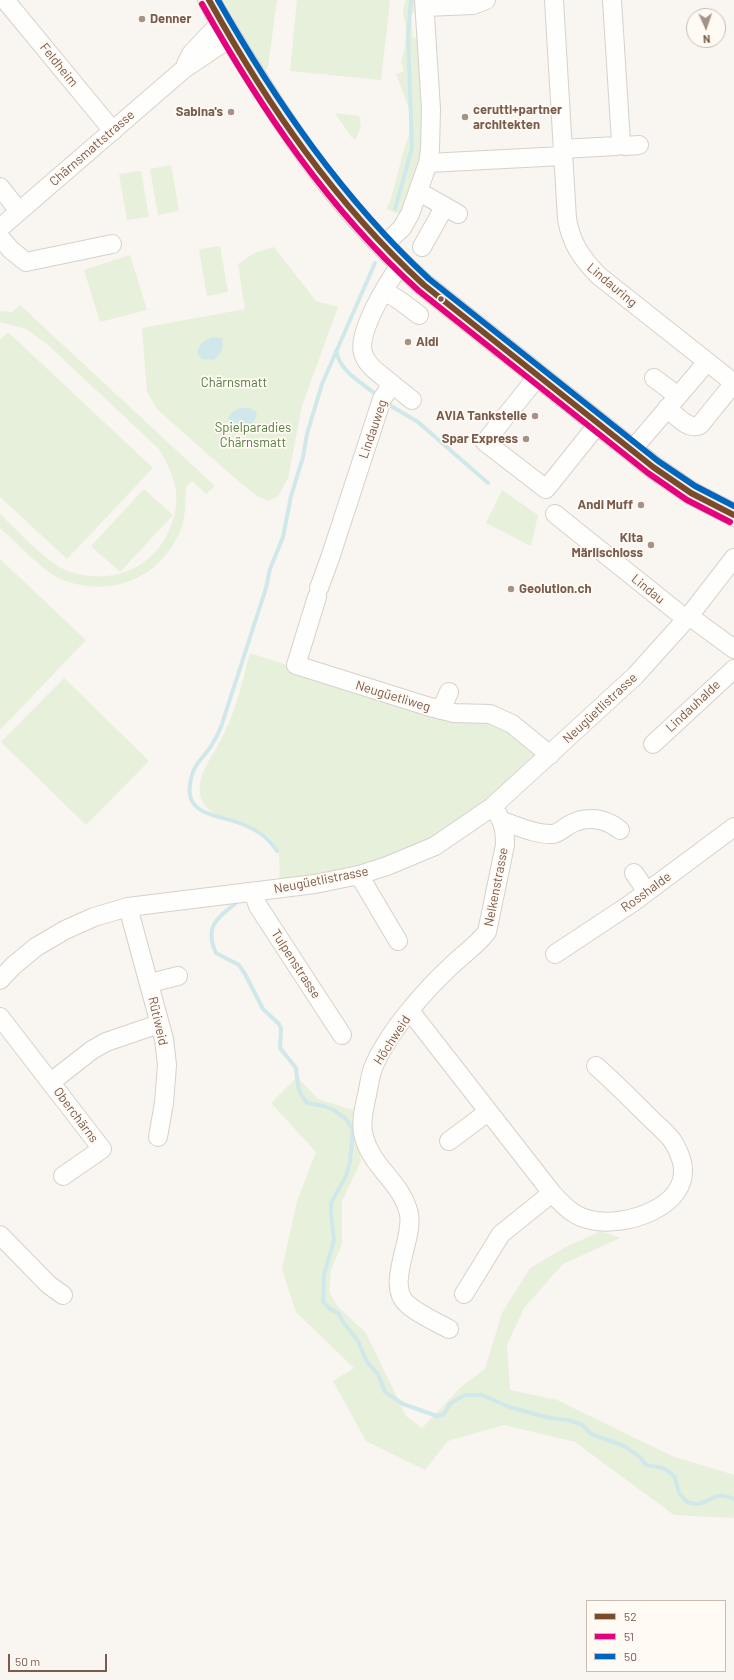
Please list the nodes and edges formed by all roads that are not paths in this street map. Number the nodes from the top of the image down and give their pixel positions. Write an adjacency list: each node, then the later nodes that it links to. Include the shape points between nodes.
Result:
1 (5, 0): 8 (street, Feldheim)
2 (209, 0): 7 (main road)
3 (486, 0): 6 (street, via 473,5)
4 (554, 0): 11 (street, Lindauring, via 566,100)
5 (612, 0): 9 (street, via 621,137)
6 (424, 4): 12 (street, via 431,109)
7 (226, 30): 8 (street, Chärnsmattstrasse, via 192,54 184,69); 19 (main road, via 308,158 339,198)
8 (113, 131): 15 (street, Chärnsmattstrasse)
9 (619, 144): 10 (street); 11 (street)
10 (639, 145)
11 (563, 152): 12 (street); 24 (street, Lindauring, via 568,229 581,257 599,276)
12 (428, 164): 14 (street)
13 (0, 187): 15 (street)
14 (418, 193): 19 (street, via 402,228); 20 (street, via 451,210)
15 (19, 211): 16 (street, Chärnsmattstrasse)
16 (0, 228)
17 (0, 237): 18 (street, via 26,262)
18 (112, 244)
19 (382, 246): 21 (main road)
20 (422, 246)
21 (401, 264): 22 (street, Lindauweg); 25 (main road)
22 (384, 291): 23 (street); 28 (street, Lindauweg, via 363,336 363,352 370,365)
23 (419, 315)
24 (707, 362): 27 (street, Lindauring); 30 (street)
25 (538, 376): 31 (main road); 31 (street, via 485,442 546,489)
26 (654, 378): 30 (street)
27 (734, 383): 30 (street, via 700,425 688,426)
28 (392, 384): 29 (street); 36 (street, Lindauweg, via 382,399)
29 (412, 400)
30 (673, 402): 32 (street)
31 (598, 424): 32 (main road)
32 (632, 450): 34 (main road, via 681,486)
33 (555, 514): 37 (street, Lindau)
34 (734, 515)
35 (734, 558): 37 (street, Neugüetlistrasse)
36 (318, 593): 41 (street, Neugüetliweg, via 296,665)
37 (687, 617): 38 (street); 43 (street, Neugüetlistrasse, via 635,676)
38 (734, 649)
39 (734, 668): 42 (street, Lindauhalde)
40 (448, 692): 41 (street)
41 (441, 710): 43 (street, Neugüetliweg, via 490,714 498,717 524,732)
42 (653, 744)
43 (550, 754): 44 (street, Neugüetlistrasse)
44 (492, 807): 45 (street, Nelkenstrasse); 49 (street, Neugüetlistrasse, via 434,846)
45 (502, 821): 47 (street, via 543,834 556,834 570,824 586,819 611,823); 58 (street, Nelkenstrasse, via 505,831 504,845 488,932 480,942 449,967)
46 (734, 826): 51 (street, Rosshalde)
47 (620, 830)
48 (634, 873): 51 (street)
49 (358, 875): 50 (street, Neugüetlistrasse, via 315,884); 53 (street)
50 (253, 892): 52 (street, Neugüetlistrasse); 61 (street, Tulpenstrasse, via 258,906)
51 (647, 892): 54 (street, Rosshalde)
52 (128, 907): 56 (street, Neugüetlistrasse, via 94,917 65,930 36,947); 57 (street, Rütiweid)
53 (398, 942)
54 (556, 954)
55 (178, 976): 57 (street)
56 (0, 980)
57 (150, 983): 65 (street, Rütiweid, via 164,1038 167,1065)
58 (410, 1011): 64 (street, Höchweid); 72 (street, Höchweid, via 390,1038 373,1069 363,1111 363,1135 375,1161 400,1190 409,1215 409,1232 398,1282 400,1293 406,1304)
59 (0, 1017): 63 (street, Oberchärns)
60 (153, 1026): 63 (street, Oberchärns, via 106,1042)
61 (342, 1035)
62 (596, 1066): 68 (street, Höchweid, via 672,1140 682,1163 681,1184 667,1202 651,1213 601,1222 574,1214)
63 (51, 1082): 67 (street, Oberchärns, via 102,1149)
64 (488, 1112): 66 (street); 68 (street, Höchweid)
65 (158, 1137)
66 (449, 1141)
67 (63, 1176)
68 (552, 1193): 70 (street, via 501,1234)
69 (0, 1235): 71 (street)
70 (464, 1294)
71 (62, 1295)
72 (449, 1329)

